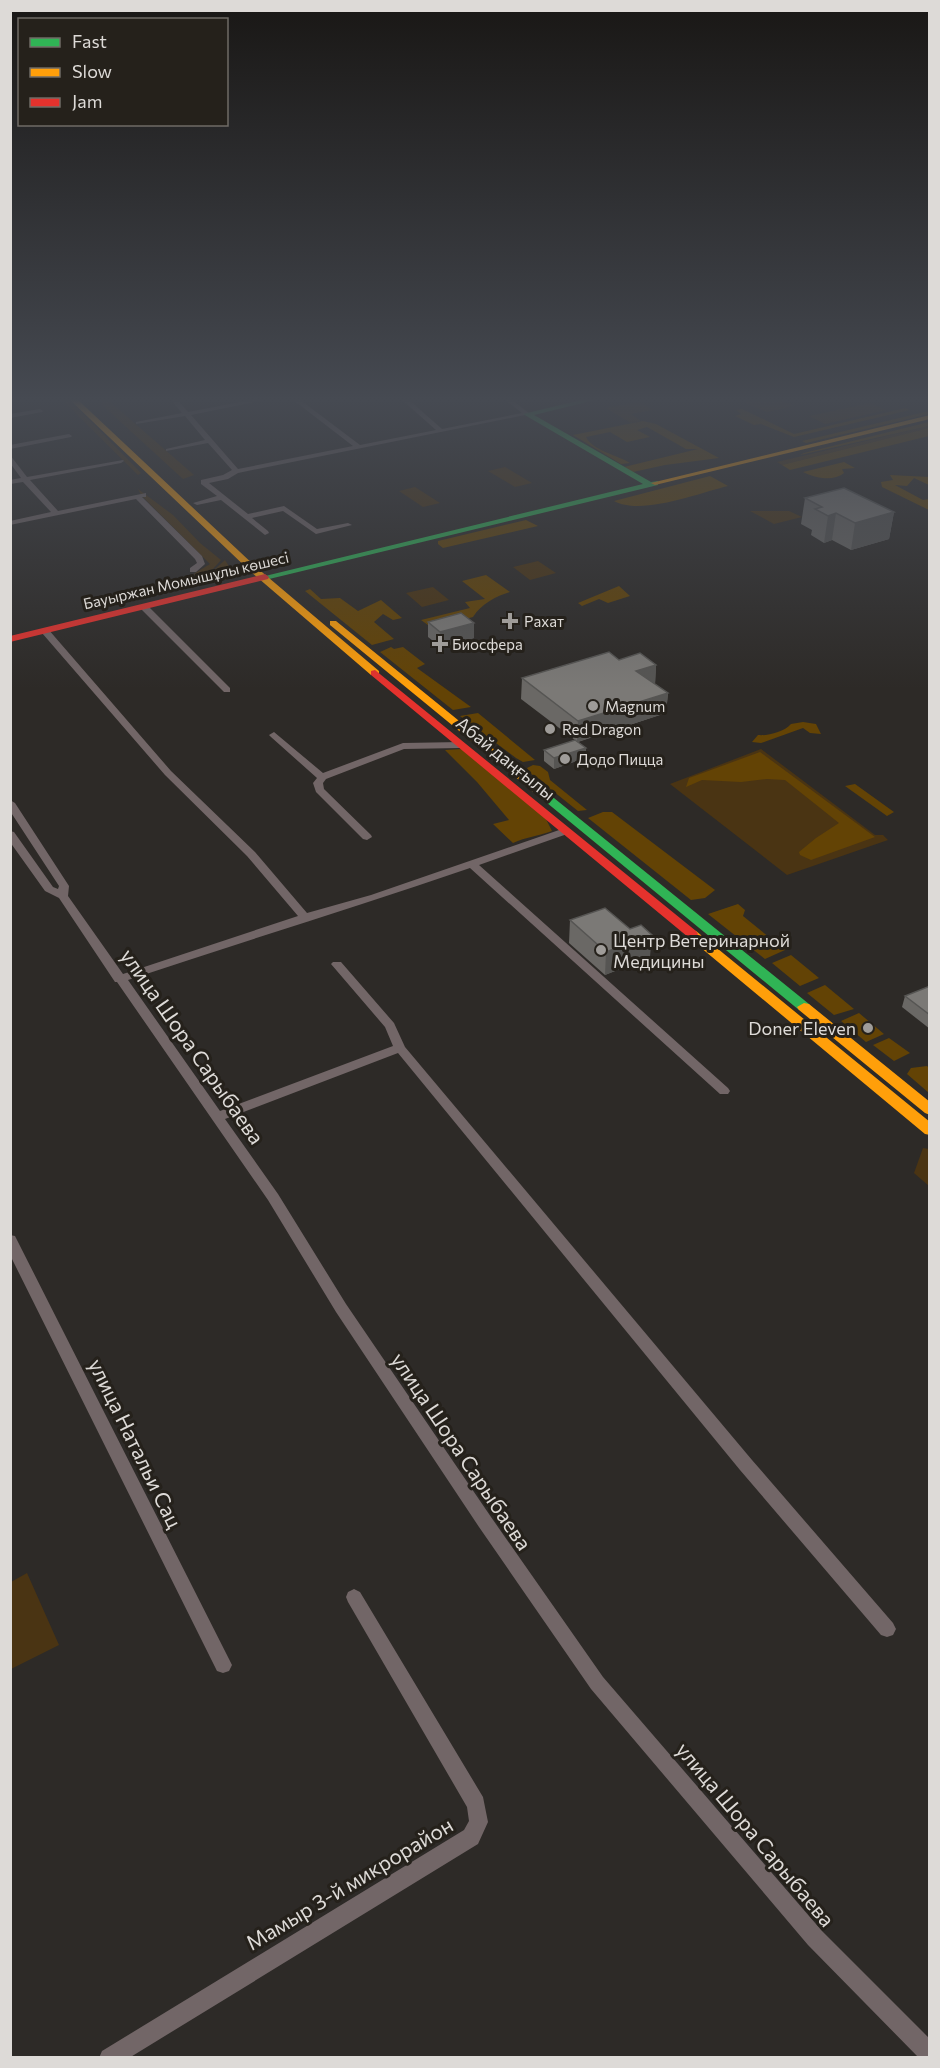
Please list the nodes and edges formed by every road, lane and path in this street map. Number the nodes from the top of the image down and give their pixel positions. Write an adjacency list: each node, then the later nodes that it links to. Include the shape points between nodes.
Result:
1 (40, 496): 9 (street)
2 (138, 496): 9 (street)
3 (140, 496): 14 (street, via 199,558 201,564)
4 (180, 496): 15 (main road, Абай даңғылы)
5 (189, 496): 8 (main road, Абай даңғылы)
6 (608, 496): 15 (main road, Бауыржан Момышұлы көшесі)
7 (223, 497): 8 (street); 10 (street)
8 (197, 503): 15 (main road, Абай даңғылы)
9 (56, 513): 11 (street)
10 (248, 517): 12 (street, via 284,508 316,532); 13 (street)
11 (10, 523)
12 (348, 525)
13 (265, 533)
14 (193, 570)
15 (271, 577): 16 (main road, Бауыржан Момышұлы көшесі); 21 (main road, Абай даңғылы); 34 (main road, Абай даңғылы)
16 (144, 608): 17 (main road, Бауыржан Момышұлы көшесі); 19 (street)
17 (45, 631): 18 (main road, Бауыржан Момышұлы көшесі); 29 (street, via 168,773 251,854)
18 (10, 639)
19 (227, 690)
20 (274, 735): 22 (street)
21 (461, 746): 22 (street, via 403,746); 24 (main road, Абай даңғылы)
22 (322, 777): 26 (street, via 319,790)
23 (10, 803): 28 (street, via 64,886)
24 (566, 831): 27 (street); 36 (main road, Абай даңғылы)
25 (10, 834): 28 (street, улица Шора Сарыбаева, via 49,890)
26 (367, 837)
27 (471, 863): 29 (street); 33 (street)
28 (63, 896): 31 (street, улица Шора Сарыбаева)
29 (305, 917): 31 (street)
30 (337, 964): 32 (street, via 390,1026)
31 (119, 979): 35 (street, улица Шора Сарыбаева)
32 (400, 1048): 35 (street); 39 (street)
33 (724, 1091)
34 (930, 1110)
35 (218, 1117): 41 (street, улица Шора Сарыбаева, via 481,1517 597,1683 815,1938)
36 (930, 1130)
37 (10, 1240): 40 (street, улица Натальи Сац)
38 (354, 1596): 42 (street, Мамыр 3-й микрорайон, via 476,1804 479,1822 471,1837)
39 (887, 1629)
40 (223, 1665)
41 (930, 2054)
42 (109, 2058)

